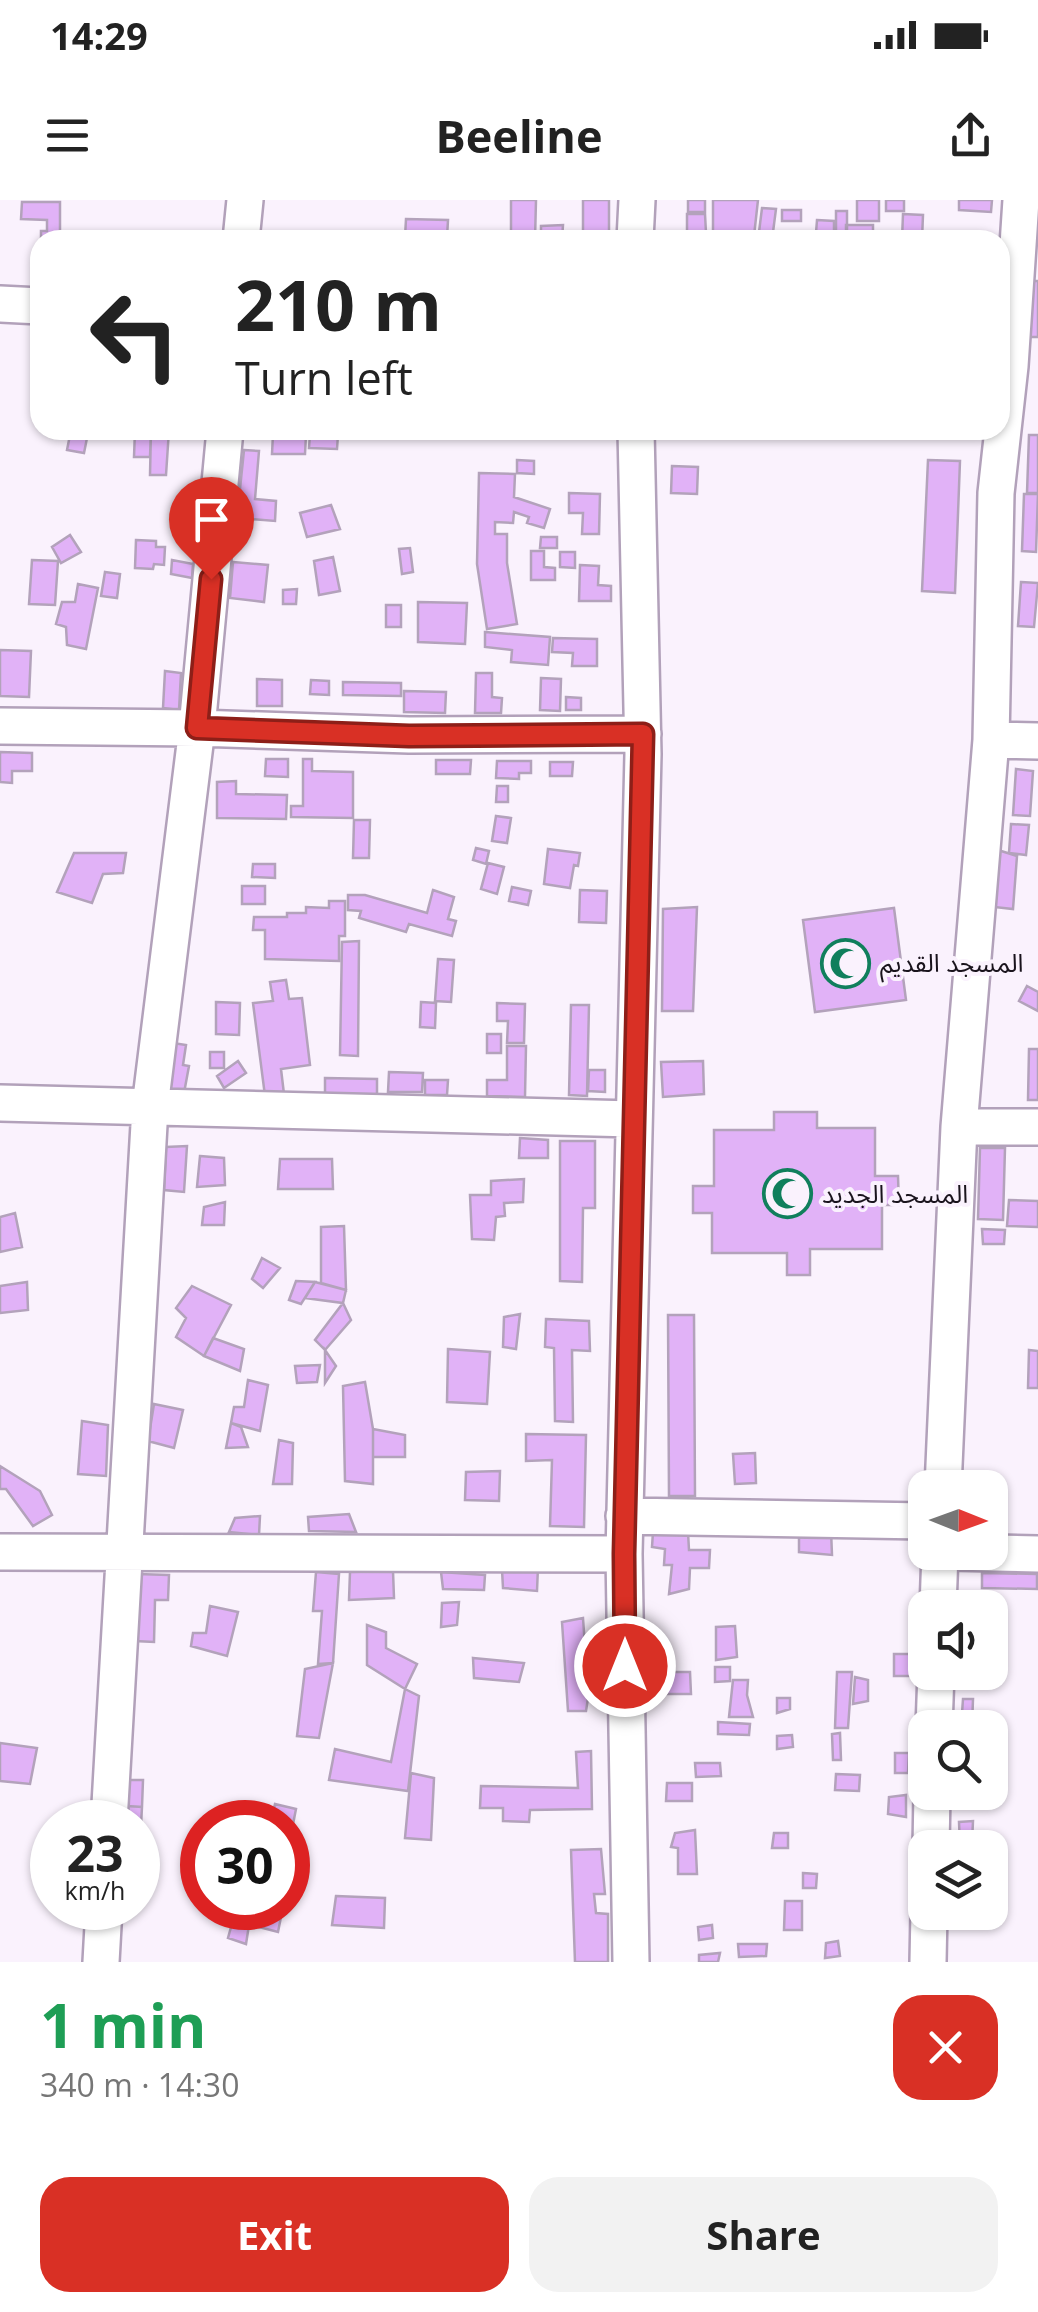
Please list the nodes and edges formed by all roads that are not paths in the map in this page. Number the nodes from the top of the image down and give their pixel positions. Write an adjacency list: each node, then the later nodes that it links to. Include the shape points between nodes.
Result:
1 (244, 200): 4 (street)
2 (636, 200): 5 (street)
3 (1021, 200): 8 (street)
4 (242, 230)
5 (635, 230)
6 (0, 304): 7 (street)
7 (30, 306)
8 (1016, 367): 9 (street)
9 (1010, 405)
10 (224, 440): 14 (street)
11 (636, 440): 15 (street)
12 (1004, 440): 16 (street, via 996,493)
13 (0, 726): 14 (street)
14 (197, 728): 15 (street, via 409,736); 19 (street)
15 (643, 734): 20 (street)
16 (991, 740): 17 (street); 22 (street)
17 (1038, 741)
18 (0, 1103): 19 (street)
19 (150, 1107): 20 (street); 28 (street)
20 (632, 1120): 24 (street)
21 (1038, 1127): 22 (street)
22 (959, 1128): 23 (street)
23 (943, 1470)
24 (624, 1516): 25 (street); 29 (street)
25 (908, 1521)
26 (0, 1552): 28 (street)
27 (1008, 1553): 30 (street)
28 (123, 1554): 29 (street); 31 (street)
29 (624, 1554): 35 (street)
30 (1038, 1554)
31 (109, 1800)
32 (103, 1930): 34 (street)
33 (929, 1930): 36 (street)
34 (101, 1962)
35 (632, 1962)
36 (928, 1962)

